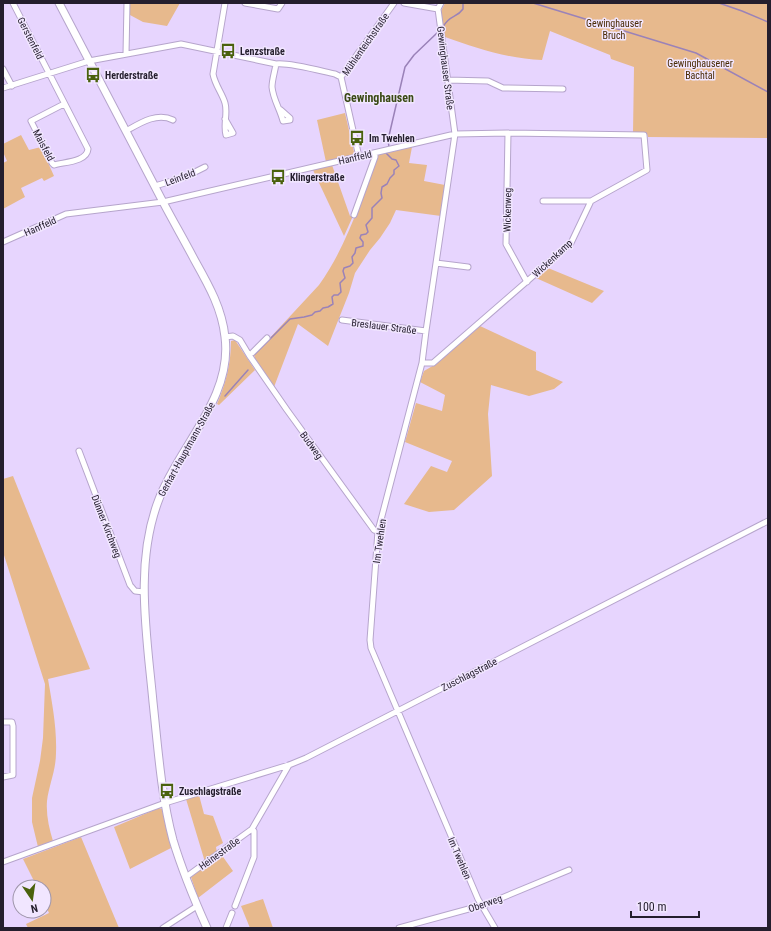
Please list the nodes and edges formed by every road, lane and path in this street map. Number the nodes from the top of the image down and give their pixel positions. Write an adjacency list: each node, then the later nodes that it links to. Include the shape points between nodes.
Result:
1 (13, 3): 16 (street, Gerstenfeld)
2 (59, 3): 13 (street, Gerhart-Hauptmann-Straße)
3 (128, 3): 12 (street)
4 (224, 3): 11 (street)
5 (244, 3): 6 (street, via 278,9)
6 (282, 3)
7 (394, 3): 17 (street, Mühlenteichstraße)
8 (404, 3): 10 (street)
9 (441, 3): 10 (street)
10 (438, 9): 18 (street, Gewinghauser Straße)
11 (217, 52): 12 (street, via 181,44); 14 (street); 24 (street, via 213,74 225,103)
12 (126, 54): 13 (street)
13 (89, 61): 16 (street); 26 (street, Gerhart-Hauptmann-Straße)
14 (276, 64): 17 (street); 23 (street, via 272,86)
15 (3, 69): 19 (street)
16 (49, 73): 19 (street); 22 (street, Maisfeld)
17 (341, 77): 30 (street, Mühlenteichstraße)
18 (447, 80): 21 (street, via 488,81 503,88); 28 (street, Gewinghauser Straße)
19 (12, 86): 20 (street)
20 (3, 88)
21 (563, 89)
22 (64, 104): 22 (street, Maisfeld, via 88,152 82,158 54,165 31,121)
23 (280, 110)
24 (225, 119)
25 (172, 120): 26 (street, via 166,116 147,120)
26 (126, 131): 32 (street, Gerhart-Hauptmann-Straße)
27 (508, 133): 28 (street, Hanffeld); 34 (street, Hanffeld, via 644,135 647,170); 40 (street, Wickenweg, via 506,244)
28 (455, 134): 29 (street, Hanffeld); 38 (street, Im Twehlen)
29 (375, 153): 30 (street, Hanffeld); 36 (street)
30 (359, 157): 35 (street, Hanffeld)
31 (205, 167): 32 (street, Leinfeld, via 185,177)
32 (154, 186): 35 (street, Gerhart-Hauptmann-Straße)
33 (544, 201): 34 (street)
34 (591, 201): 40 (street, Wickenkamp, via 572,243)
35 (163, 202): 37 (street, Hanffeld, via 66,214); 43 (street, Gerhart-Hauptmann-Straße, via 217,304)
36 (354, 215)
37 (3, 242)
38 (436, 263): 39 (street); 42 (street, Im Twehlen)
39 (468, 267)
40 (527, 282): 46 (street, Wickenkamp, via 433,363)
41 (342, 320): 42 (street, Breslauer Straße)
42 (426, 331): 46 (street, Im Twehlen)
43 (225, 337): 45 (street, Budweg, via 233,336 240,340); 50 (street, Gerhart-Hauptmann-Straße, via 226,359 216,396 159,499 151,526)
44 (267, 338): 45 (street)
45 (249, 355): 49 (street, Budweg, via 374,530)
46 (422, 363): 49 (street, Im Twehlen)
47 (79, 451): 50 (street, Dünner Kirchweg, via 130,585 135,591)
48 (768, 521): 51 (street, Zuschlagstraße)
49 (378, 531): 51 (street, Im Twehlen, via 370,640 371,648)
50 (144, 592): 55 (street, Gerhart-Hauptmann-Straße)
51 (398, 711): 53 (street, Zuschlagstraße); 62 (street, Im Twehlen)
52 (3, 722): 54 (street, via 12,722 13,726 13,775)
53 (290, 765): 55 (street, Zuschlagstraße); 56 (street, Heinestraße)
54 (3, 777)
55 (165, 803): 57 (street, Zuschlagstraße); 59 (street, Gerhart-Hauptmann-Straße, via 172,837)
56 (252, 830): 59 (street, Heinestraße); 61 (street, Heinestraße, via 254,857)
57 (3, 862)
58 (569, 870): 62 (street, Oberweg)
59 (186, 877): 60 (street, Gerhart-Hauptmann-Straße)
60 (197, 906): 64 (street); 65 (street, Gerhart-Hauptmann-Straße)
61 (235, 906)
62 (481, 906): 67 (street, Oberweg); 68 (street, Im Twehlen)
63 (232, 913): 66 (street)
64 (163, 928)
65 (207, 928)
66 (226, 928)
67 (400, 928)
68 (495, 928)

